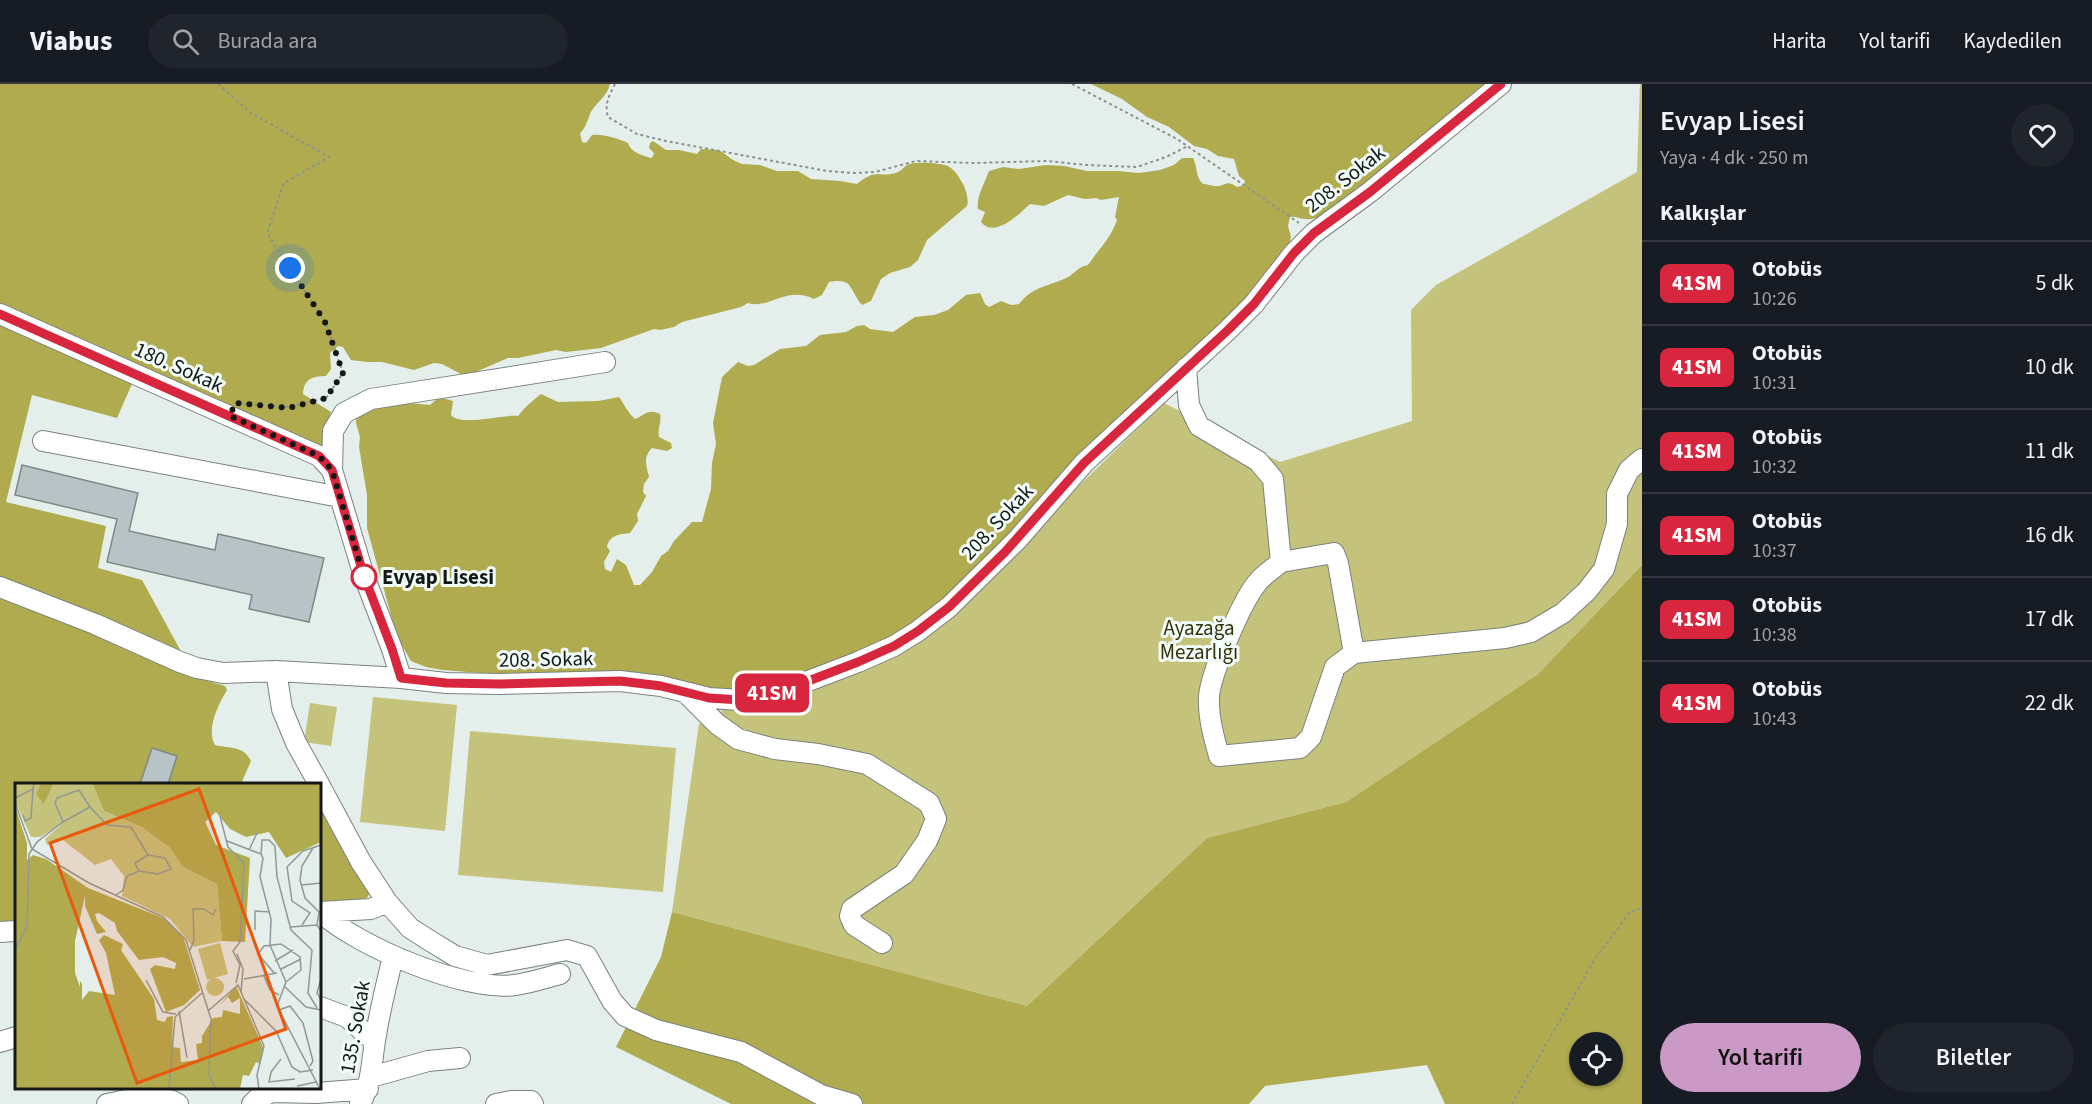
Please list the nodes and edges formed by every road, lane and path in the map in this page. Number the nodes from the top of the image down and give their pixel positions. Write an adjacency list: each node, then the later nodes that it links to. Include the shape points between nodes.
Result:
1 (218, 84): 10 (path, via 251,113 329,157 284,183 267,233 325,322 343,373 326,398 289,408 235,403)
2 (615, 84): 5 (path, via 605,110 608,117 637,134 827,171 875,172 916,160 1047,161 1137,167)
3 (1072, 84): 5 (path)
4 (1501, 84): 6 (street, 208. Sokak)
5 (1188, 146): 6 (path)
6 (1314, 233): 9 (street, 208. Sokak, via 1254,304)
7 (0, 314): 10 (street, 180. Sokak)
8 (605, 362): 13 (street, via 371,399 344,413 333,431)
9 (1186, 368): 15 (street, via 1188,405 1199,426 1258,460 1273,479); 20 (street, 208. Sokak, via 1084,463 1005,552 949,607 918,631 858,662 759,697 741,700)
10 (230, 416): 13 (street, 180. Sokak, via 319,456)
11 (43, 441): 14 (street)
12 (1642, 459): 17 (street, via 1629,470 1617,494 1617,524 1604,569 1563,613 1531,632 1505,638)
13 (332, 470): 14 (street)
14 (340, 497): 19 (street)
15 (1281, 562): 17 (street, via 1334,553); 17 (street, via 1257,584 1234,622 1208,697 1219,756 1300,748 1311,737 1335,667)
16 (0, 587): 18 (street, 208. Sokak, via 197,668 223,673)
17 (1354, 653)
18 (276, 671): 19 (street, 208. Sokak); 21 (street, via 282,709)
19 (401, 678): 20 (street, 208. Sokak, via 501,684 620,681)
20 (687, 694): 29 (street, via 738,739 775,750 867,764 928,802 936,819 927,841 904,874 852,909 854,925)
21 (318, 783)
22 (321, 789): 23 (street)
23 (387, 902): 25 (street, via 371,909); 44 (street, via 410,928 432,942 455,956 487,965 567,950 587,956 625,1016 656,1030 741,1052 822,1095)
24 (1642, 908): 45 (path, via 1630,912 1595,959)
25 (321, 912)
26 (321, 913): 30 (street, via 345,931)
27 (15, 931): 28 (street)
28 (0, 932)
29 (882, 943)
30 (393, 956): 31 (street, via 454,977 495,985 514,986); 35 (street, 135. Sokak)
31 (560, 974)
32 (321, 1007): 35 (street, via 347,1017)
33 (15, 1037): 34 (street)
34 (0, 1042)
35 (375, 1042): 37 (street, 135. Sokak)
36 (460, 1058): 37 (street, via 428,1061)
37 (367, 1090): 42 (street, via 272,1092)
38 (129, 1102): 40 (street); 41 (street, via 158,1098)
39 (532, 1102): 43 (street)
40 (107, 1104)
41 (178, 1104)
42 (252, 1104)
43 (496, 1104)
44 (852, 1104)
45 (1512, 1104)

